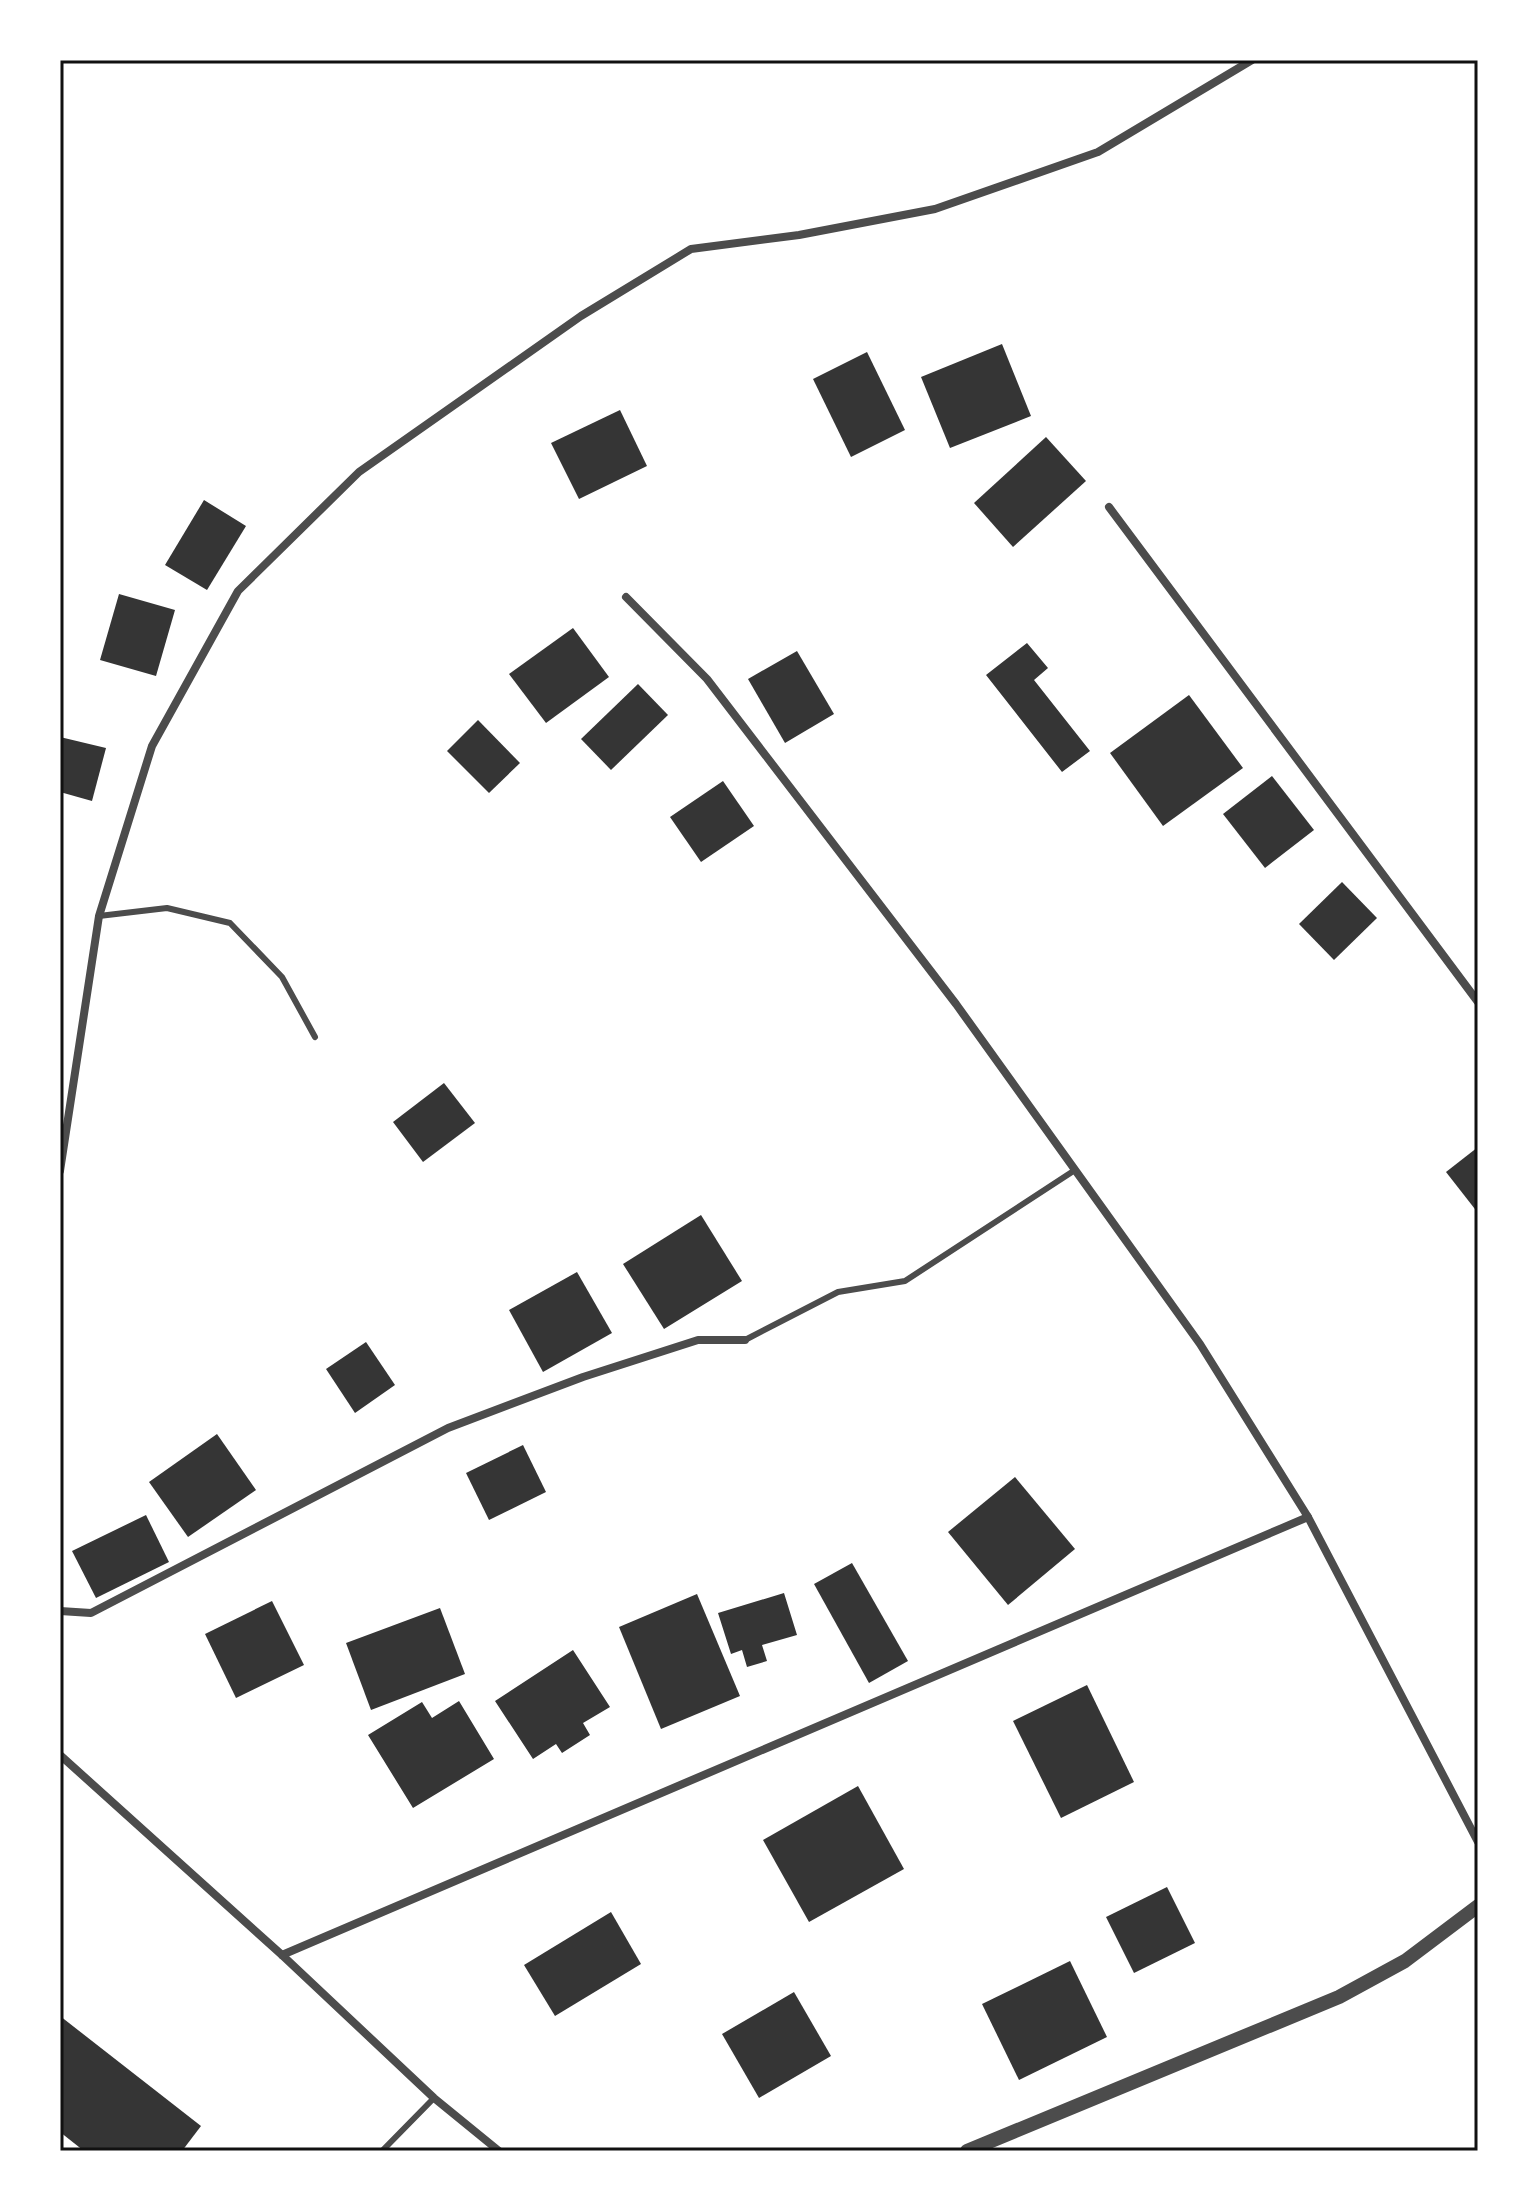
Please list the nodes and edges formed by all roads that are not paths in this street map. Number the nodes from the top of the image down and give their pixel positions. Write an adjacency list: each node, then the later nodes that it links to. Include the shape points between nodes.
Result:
1 (1252, 60): 4 (street, via 1098,152 935,209 691,249 581,316 359,472 238,591 152,746)
2 (1109, 507): 5 (street)
3 (626, 597): 7 (street, via 707,679 956,1004)
4 (99, 916): 6 (lane, via 167,908 230,923 282,977); 8 (street)
5 (1478, 1002)
6 (315, 1037)
7 (1075, 1170): 9 (lane, via 905,1281 838,1292); 10 (street, via 1200,1344)
8 (60, 1171)
9 (745, 1340): 11 (street, via 698,1340 448,1428 91,1613)
10 (1308, 1517): 13 (street); 15 (street)
11 (60, 1611)
12 (60, 1755): 15 (street)
13 (1478, 1842)
14 (1478, 1906): 19 (street, via 1405,1961 1339,1997)
15 (282, 1955): 16 (street)
16 (434, 2098): 17 (lane); 18 (street)
17 (382, 2151)
18 (499, 2151)
19 (967, 2151)

